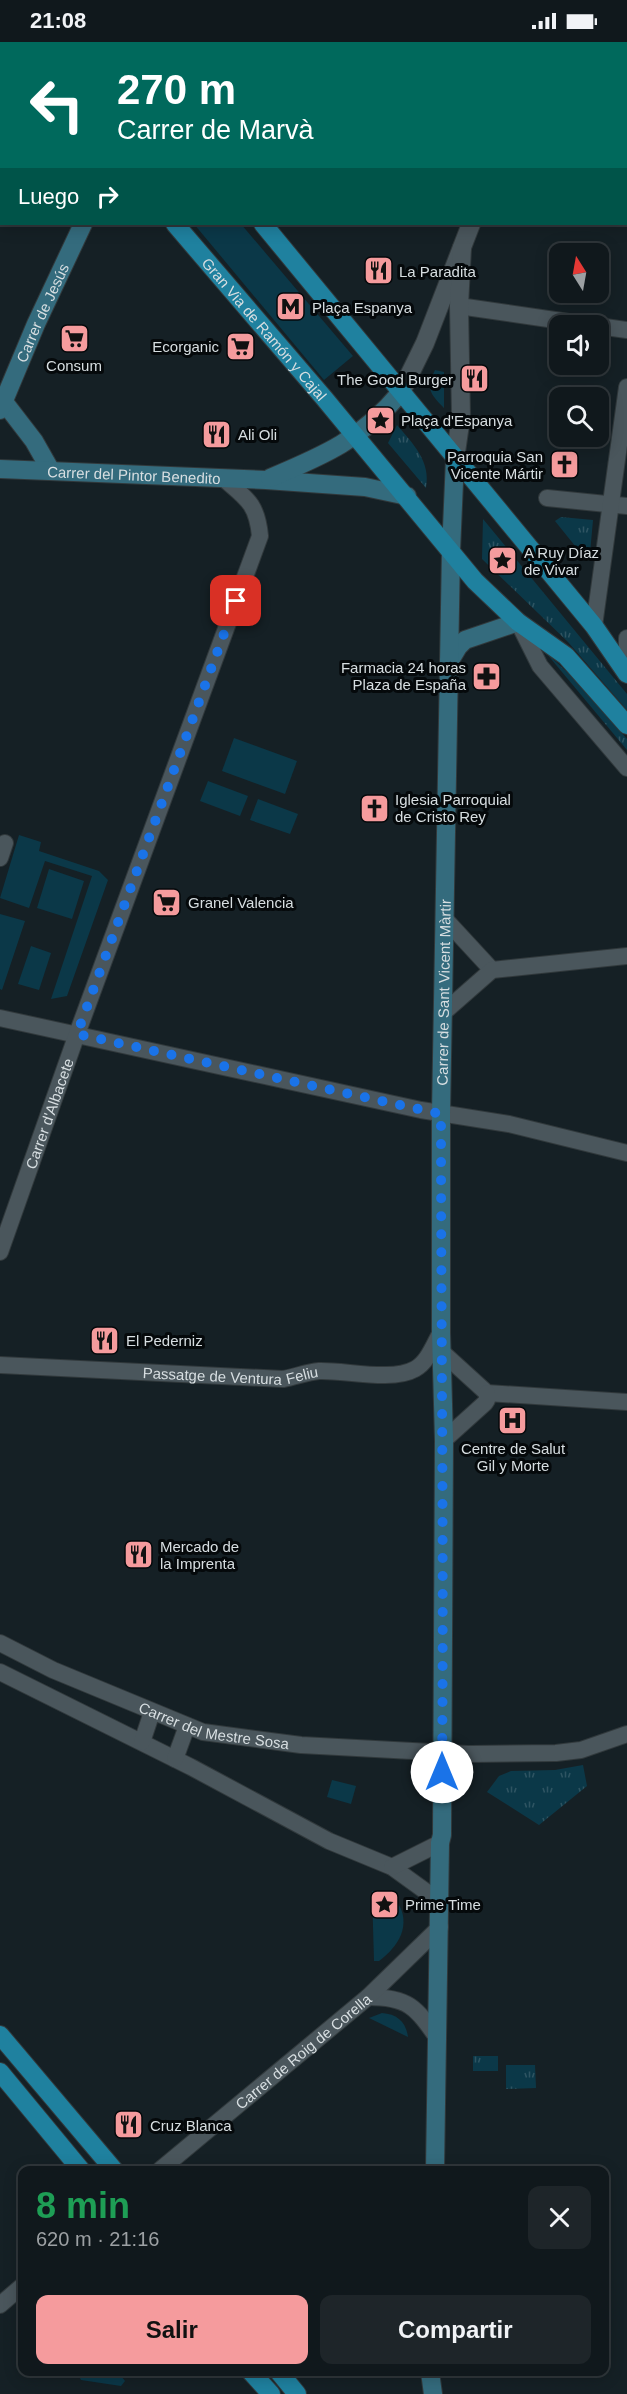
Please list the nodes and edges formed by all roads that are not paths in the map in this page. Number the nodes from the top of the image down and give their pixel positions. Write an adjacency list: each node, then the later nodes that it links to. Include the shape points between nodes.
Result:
1 (83, 225): 11 (main road, Carrer de Jesús)
2 (176, 225): 12 (main road, Gran Via de Ramón y Cajal)
3 (263, 225): 10 (main road)
4 (471, 225): 5 (street)
5 (450, 303): 6 (street); 10 (street); 13 (street, via 461,417)
6 (549, 318)
7 (609, 328): 8 (street)
8 (627, 330)
9 (627, 387): 20 (street)
10 (401, 392): 12 (main road); 13 (main road)
11 (2, 406): 15 (main road, Carrer de Jesús, via 34,441)
12 (355, 436): 17 (main road, via 326,455); 18 (main road)
13 (455, 459): 21 (main road); 23 (main road)
14 (0, 468): 15 (main road, Carrer del Pintor Benedito)
15 (51, 471): 16 (main road, Carrer del Pintor Benedito)
16 (223, 478): 17 (main road, Carrer del Pintor Benedito); 37 (street, Carrer d'Albacete, via 251,502 260,536)
17 (266, 480): 18 (main road, via 365,487)
18 (407, 496): 21 (main road)
19 (547, 498): 20 (street)
20 (619, 506): 23 (street)
21 (451, 551): 22 (main road); 28 (main road, Carrer de Sant Vicent Màrtir)
22 (518, 622): 28 (main road, via 465,640); 30 (main road, via 566,656); 31 (street, via 540,666)
23 (594, 626): 25 (main road)
24 (627, 638): 26 (street)
25 (610, 648): 27 (street); 29 (main road)
26 (627, 654)
27 (627, 661)
28 (449, 662): 32 (main road, Carrer de Sant Vicent Màrtir)
29 (627, 674)
30 (627, 725)
31 (627, 768)
32 (444, 918): 34 (street); 35 (main road, Carrer de Sant Vicent Màrtir)
33 (627, 956): 34 (street)
34 (492, 970): 35 (street)
35 (443, 1013): 38 (main road, Carrer de Sant Vicent Màrtir)
36 (0, 1018): 37 (street)
37 (77, 1034): 38 (street); 40 (street, Carrer d'Albacete)
38 (441, 1114): 39 (street, via 509,1124); 41 (main road, Carrer de Sant Vicent Màrtir)
39 (627, 1153)
40 (0, 1252)
41 (441, 1332): 42 (main road, Carrer de Sant Vicent Màrtir); 43 (street, Passatge de Ventura Feliu, via 417,1368 393,1374 317,1371 283,1379)
42 (443, 1353): 44 (street); 46 (main road, Carrer de Sant Vicent Màrtir)
43 (0, 1365)
44 (487, 1393): 45 (street); 46 (street, via 488,1400)
45 (627, 1402)
46 (444, 1440): 53 (main road, Carrer de Sant Vicent Màrtir)
47 (0, 1643): 49 (street, Carrer del Mestre Sosa)
48 (0, 1672): 52 (street)
49 (152, 1712): 50 (street, Carrer del Mestre Sosa); 52 (street)
50 (187, 1726): 53 (street, Carrer del Mestre Sosa, via 203,1732 302,1745); 54 (street)
51 (627, 1734): 53 (street, Carrer del Mestre Sosa, via 581,1750 556,1753)
52 (142, 1742): 54 (street)
53 (442, 1753): 55 (main road, Carrer de Sant Vicent Màrtir)
54 (175, 1759): 56 (street, via 329,1841)
55 (440, 1843): 56 (street); 57 (main road, Carrer de Sant Vicent Màrtir)
56 (392, 1867): 57 (street)
57 (435, 1898): 58 (main road, Carrer de Sant Vicent Màrtir)
58 (440, 1928): 59 (street, Carrer de Roig de Corella); 61 (main road, Carrer de Sant Vicent Màrtir)
59 (368, 1997): 61 (street, via 403,2001 420,2014); 65 (street, Carrer de Roig de Corella)
60 (0, 2035): 64 (main road)
61 (438, 2039): 66 (main road, Carrer de Sant Vicent Màrtir)
62 (0, 2072): 63 (main road)
63 (78, 2166)
64 (111, 2166)
65 (165, 2166)
66 (435, 2166)
67 (18, 2289): 68 (street)
68 (0, 2305)
69 (255, 2376): 72 (main road)
70 (282, 2376): 73 (main road)
71 (431, 2376): 74 (main road)
72 (271, 2394)
73 (297, 2394)
74 (433, 2394)

